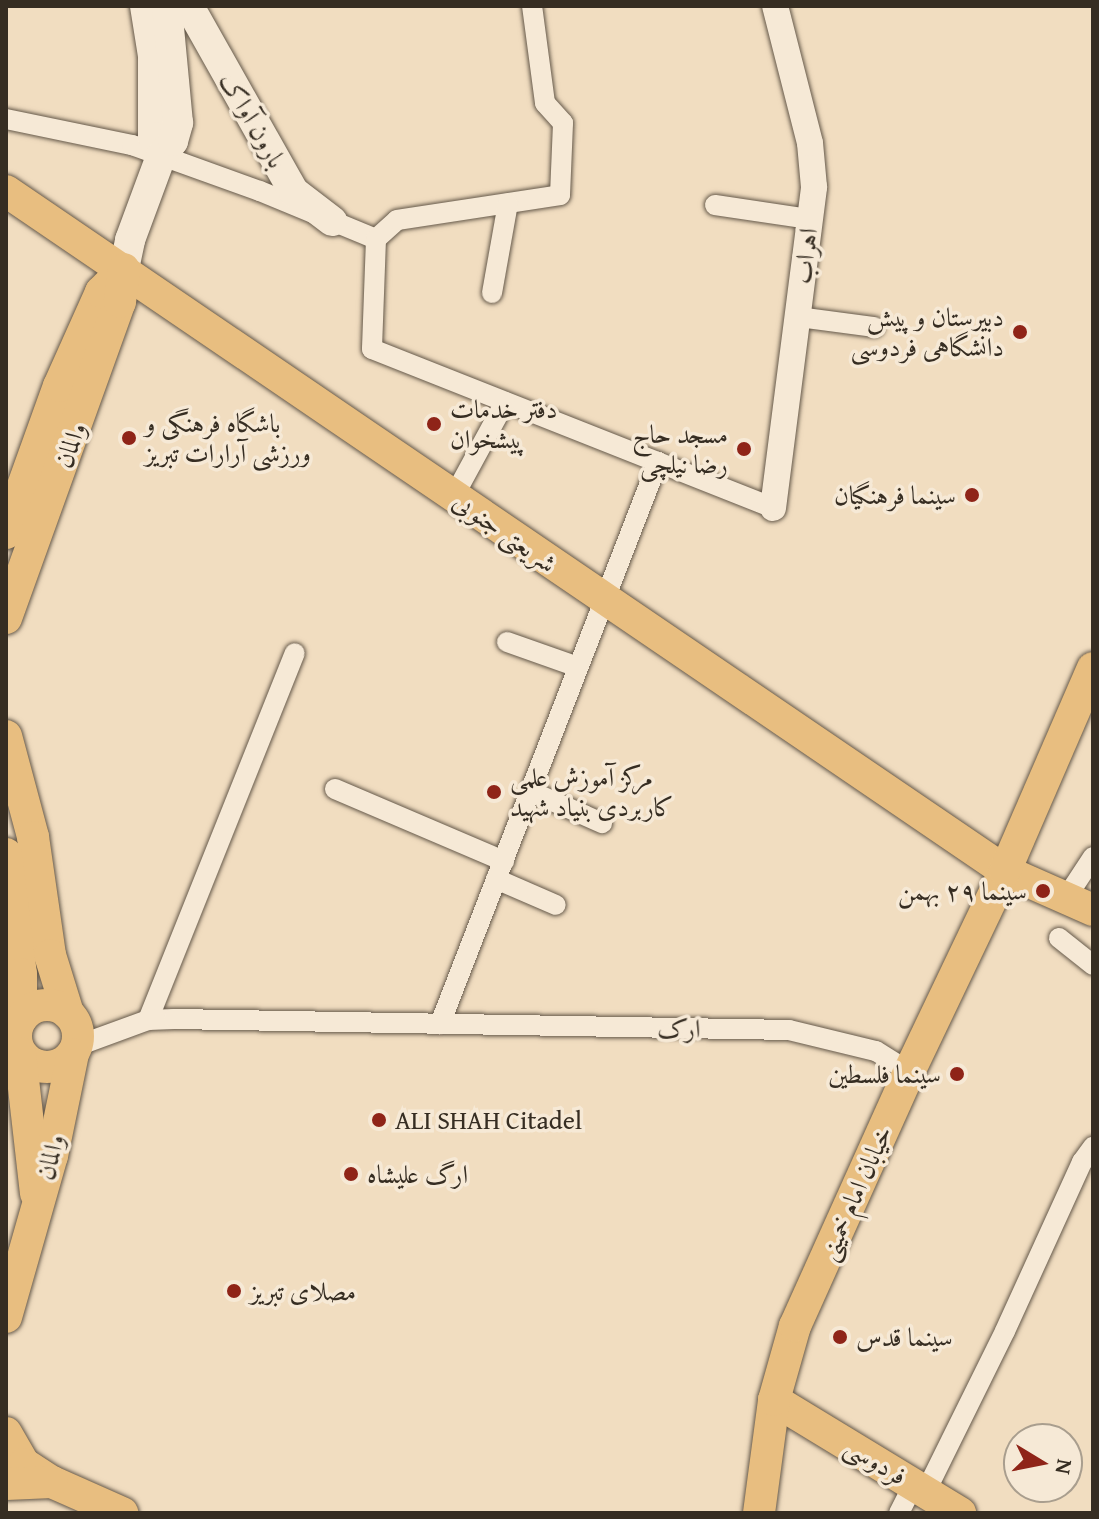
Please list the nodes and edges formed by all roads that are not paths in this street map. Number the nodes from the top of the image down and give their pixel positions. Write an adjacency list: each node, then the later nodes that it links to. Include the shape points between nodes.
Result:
1 (145, 6): 7 (main road, via 153,56 153,137)
2 (167, 6): 7 (main road, والمان, via 178,123)
3 (189, 6): 12 (main road, بارون آواک, via 294,192)
4 (532, 6): 9 (street, via 545,103 563,123 560,195)
5 (775, 6): 11 (street, اهراب, via 810,143)
6 (6, 119): 7 (street)
7 (161, 156): 12 (street); 14 (main road, والمان)
8 (6, 191): 14 (main road, شریعتی جنوبی)
9 (508, 203): 13 (street, via 397,220); 15 (street)
10 (715, 205): 11 (street)
11 (810, 219): 16 (street, اهراب)
12 (332, 221): 13 (street)
13 (376, 239): 19 (street, via 372,349)
14 (124, 269): 18 (main road, والمان, via 120,302); 21 (main road, شریعتی جنوبی)
15 (492, 293)
16 (798, 317): 17 (street); 22 (street, اهراب)
17 (874, 327)
18 (73, 392): 23 (main road, والمان); 25 (main road, والمان)
19 (505, 402): 20 (street); 21 (street)
20 (658, 462): 22 (street); 24 (street)
21 (454, 496): 24 (main road, شریعتی جنوبی)
22 (773, 508)
23 (6, 533)
24 (603, 601): 28 (street); 37 (main road, شریعتی جنوبی)
25 (6, 618)
26 (507, 642): 28 (street)
27 (295, 653): 43 (street)
28 (578, 667): 32 (street)
29 (1093, 668): 37 (main road, خیابان امام خمینی)
30 (6, 736): 42 (main road, via 33,837 50,955)
31 (335, 789): 36 (street)
32 (530, 791): 33 (street); 36 (street)
33 (602, 823)
34 (6, 854): 45 (main road, والمان, via 21,974)
35 (1093, 857): 38 (street)
36 (500, 870): 39 (street); 44 (street)
37 (1005, 871): 38 (main road, شریعتی جنوبی); 47 (main road, خیابان امام خمینی)
38 (1080, 904)
39 (556, 905)
40 (1059, 938): 41 (street)
41 (1093, 965)
42 (68, 1013): 45 (main road, via 43,1005); 46 (main road, via 77,1028)
43 (148, 1020): 44 (street, ارک); 46 (street, ارک)
44 (440, 1024): 47 (street, ارک, via 789,1030 876,1051)
45 (16, 1040): 46 (main road, via 34,1065 51,1068); 49 (main road, والمان)
46 (75, 1050): 49 (main road, والمان)
47 (909, 1072): 51 (main road, خیابان امام خمینی, via 795,1326)
48 (1093, 1147): 55 (street, via 1005,1331)
49 (37, 1204): 50 (main road)
50 (6, 1317)
51 (782, 1406): 55 (main road, فردوسی); 57 (main road, خیابان امام خمینی)
52 (6, 1433): 53 (main road, via 24,1464)
53 (52, 1482): 54 (main road); 56 (main road)
54 (6, 1484)
55 (920, 1487): 58 (street); 59 (main road, فردوسی)
56 (122, 1513)
57 (759, 1513)
58 (899, 1513)
59 (960, 1513)

